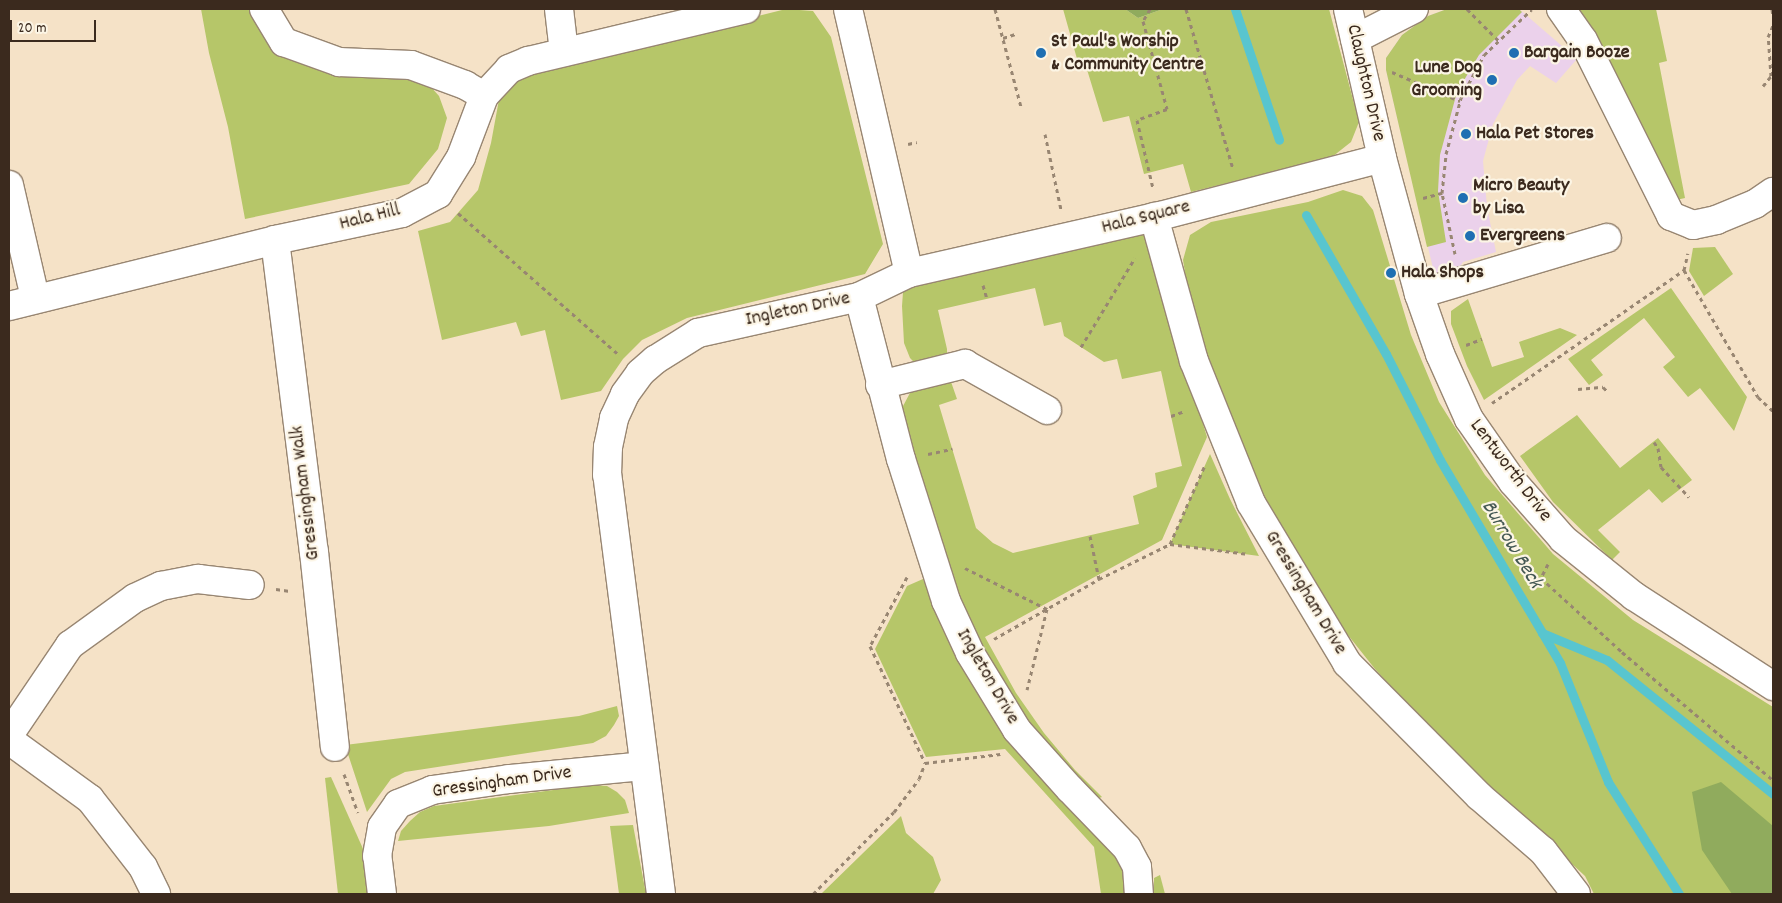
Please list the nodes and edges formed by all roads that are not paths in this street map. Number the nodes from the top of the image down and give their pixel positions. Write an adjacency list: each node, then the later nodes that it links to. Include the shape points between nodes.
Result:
1 (264, 9): 10 (street, via 284,42 339,62 411,65 465,85)
2 (559, 9): 9 (street)
3 (746, 9): 9 (street)
4 (848, 9): 17 (street)
5 (1348, 9): 8 (street, Claughton Drive)
6 (1414, 9): 8 (street)
7 (1561, 9): 13 (street, via 1583,40 1671,216 1693,226 1755,204)
8 (1358, 49): 11 (street, Claughton Drive)
9 (564, 52): 10 (street, via 509,69)
10 (484, 96): 16 (street, Hala Hill, via 460,157 438,194 402,213)
11 (1382, 158): 14 (street, Hala Square, via 1240,194); 18 (street, Lentworth Drive)
12 (9, 185): 20 (street)
13 (1773, 192)
14 (1157, 222): 17 (street, Hala Square, via 1066,237); 34 (street, Gressingham Drive, via 1194,361 1251,503 1347,663 1479,796 1543,851)
15 (1607, 238): 18 (street)
16 (274, 240): 20 (street, Hala Hill); 28 (street, Gressingham Walk, via 313,543)
17 (909, 273): 19 (street, Hala Square)
18 (1420, 294): 25 (street, Lentworth Drive, via 1440,354 1469,419 1513,482 1563,539 1634,596)
19 (860, 297): 22 (street, Ingleton Drive); 29 (street, Ingleton Drive, via 698,333 655,360 640,373 625,394 614,418 607,475)
20 (35, 298): 21 (street, Hala Hill)
21 (9, 306)
22 (880, 385): 23 (street, via 965,364); 33 (street, Ingleton Drive, via 928,549 946,602 970,653 1017,730 1127,848 1137,867)
23 (1047, 410)
24 (250, 585): 26 (street, via 198,579 161,586 135,598 70,644)
25 (1773, 686)
26 (9, 735)
27 (9, 740): 30 (street, via 90,799 143,867)
28 (335, 747)
29 (644, 766): 31 (street, Gressingham Drive, via 509,778 432,790 398,804 382,827 377,856); 32 (street, Ingleton Drive)
30 (156, 894)
31 (382, 894)
32 (662, 894)
33 (1139, 894)
34 (1576, 894)

